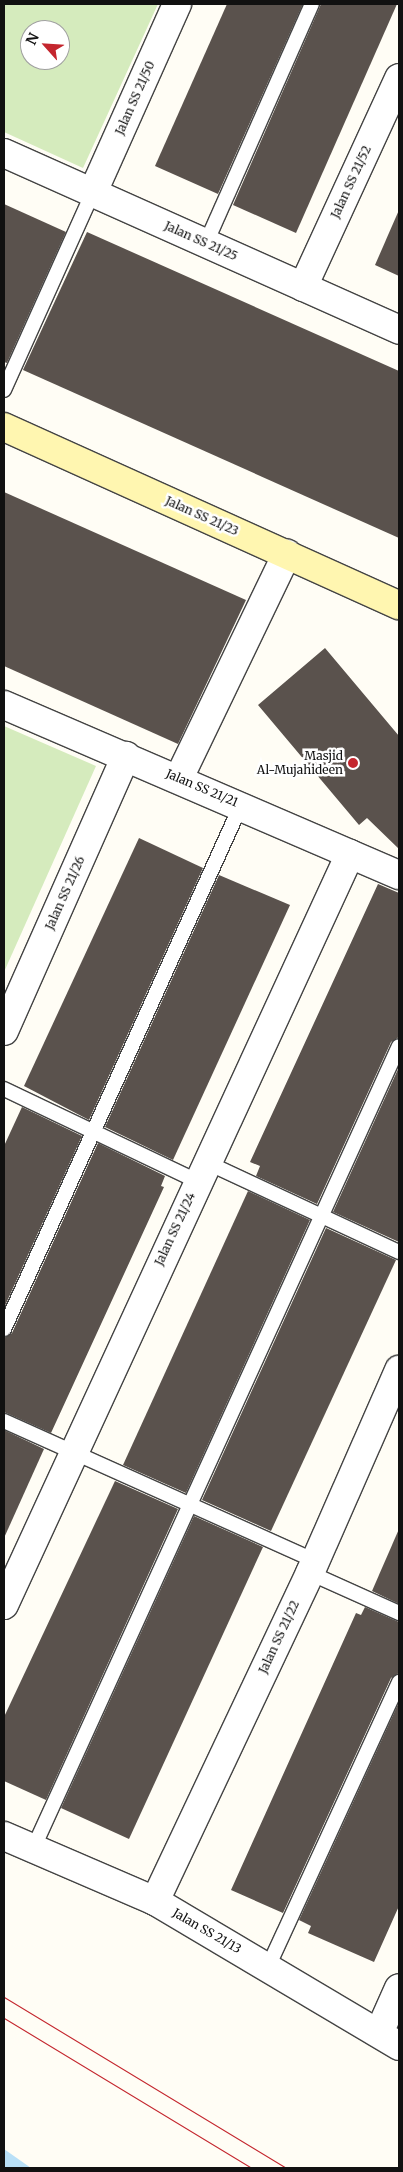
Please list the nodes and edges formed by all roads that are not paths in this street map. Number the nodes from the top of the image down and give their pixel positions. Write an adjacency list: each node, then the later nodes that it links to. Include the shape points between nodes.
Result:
1 (177, 4): 5 (street, Jalan SS 21/50)
2 (312, 4): 6 (lane)
3 (399, 78): 7 (street, Jalan SS 21/52)
4 (4, 153): 5 (street, Jalan SS 21/25)
5 (93, 192): 6 (street, Jalan SS 21/25); 9 (lane)
6 (206, 243): 7 (street, Jalan SS 21/25)
7 (303, 287): 8 (street, Jalan SS 21/25)
8 (399, 330)
9 (4, 390)
10 (4, 427): 11 (street, Jalan SS 21/23)
11 (287, 554): 12 (street, Jalan SS 21/23); 15 (street)
12 (399, 605)
13 (4, 705): 14 (street, Jalan SS 21/21)
14 (126, 756): 15 (street, Jalan SS 21/21); 19 (street, Jalan SS 21/26)
15 (179, 778): 16 (street, Jalan SS 21/21)
16 (241, 804): 17 (street, Jalan SS 21/21); 22 (lane)
17 (350, 854): 18 (street, Jalan SS 21/21); 23 (street, Jalan SS 21/24)
18 (399, 874)
19 (4, 1031)
20 (399, 1046): 24 (lane)
21 (4, 1089): 22 (lane)
22 (94, 1131): 23 (lane); 26 (lane)
23 (201, 1172): 24 (lane); 29 (street, Jalan SS 21/24)
24 (322, 1216): 25 (lane); 30 (lane)
25 (399, 1252)
26 (4, 1329)
27 (399, 1370): 31 (street, Jalan SS 21/22)
28 (4, 1421): 29 (lane)
29 (73, 1452): 30 (lane); 32 (street, Jalan SS 21/24)
30 (190, 1505): 31 (lane); 36 (lane)
31 (312, 1567): 33 (lane); 37 (street, Jalan SS 21/22)
32 (4, 1605)
33 (399, 1613)
34 (399, 1682): 38 (lane)
35 (4, 1836): 36 (street, Jalan SS 21/13)
36 (34, 1849): 37 (street, Jalan SS 21/13)
37 (155, 1901): 38 (street, Jalan SS 21/13)
38 (268, 1967): 40 (street, Jalan SS 21/13)
39 (399, 1988): 40 (street)
40 (389, 2039)

